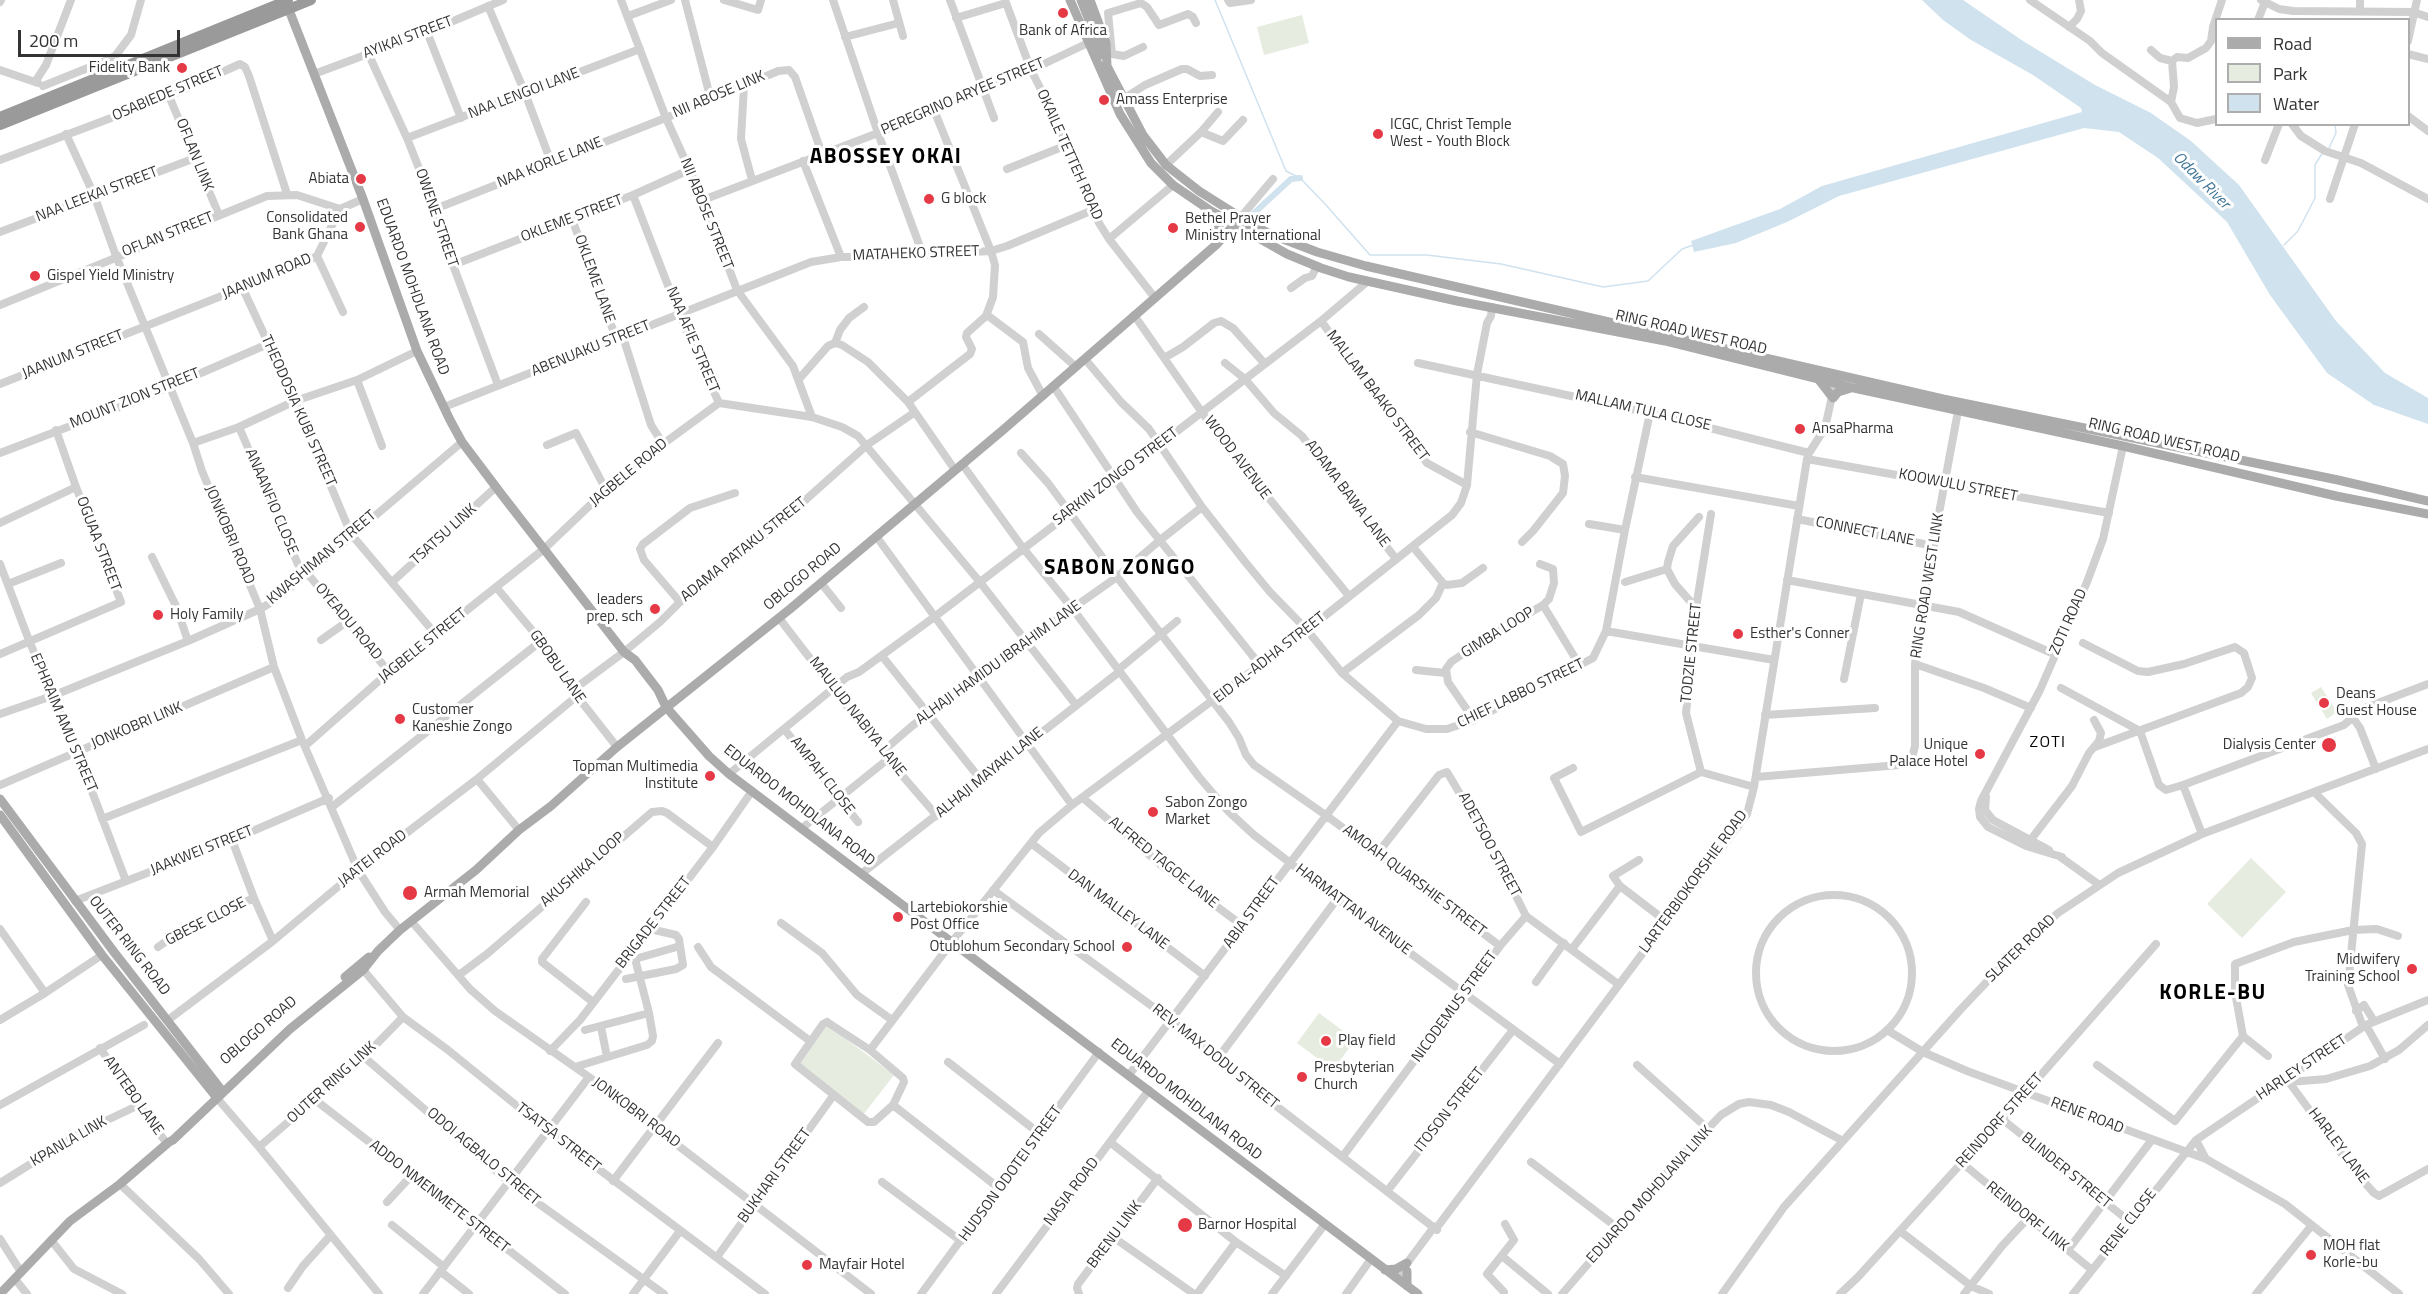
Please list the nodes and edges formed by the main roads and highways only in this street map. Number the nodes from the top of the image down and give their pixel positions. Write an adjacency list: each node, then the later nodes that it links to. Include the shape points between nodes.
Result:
1 (311, 0): 5 (highway)
2 (1072, 0): 6 (main road, RING ROAD WEST ROAD)
3 (1081, 0): 6 (main road, RING ROAD WEST ROAD)
4 (1090, 0): 7 (main road, RING ROAD WEST ROAD, via 1106,43)
5 (288, 5): 8 (highway); 9 (highway); 21 (main road, EDUARDO MOHDLANA ROAD, via 417,351 462,442 624,652 635,660)
6 (1095, 51): 7 (main road); 10 (main road, RING ROAD WEST ROAD, via 1129,132 1151,163)
7 (1106, 65): 11 (main road, RING ROAD WEST ROAD, via 1143,135 1166,165)
8 (0, 117)
9 (0, 125)
10 (1211, 212): 11 (main road, RING ROAD WEST ROAD); 13 (main road, via 1220,226)
11 (1237, 221): 12 (main road, RING ROAD WEST ROAD); 13 (main road, OBLOGO ROAD); 14 (main road, RING ROAD WEST ROAD, via 1338,260)
12 (1254, 237): 13 (main road, via 1236,235); 15 (main road, RING ROAD WEST ROAD, via 1348,277 1665,341)
13 (1217, 244): 21 (main road, OBLOGO ROAD, via 959,467)
14 (1836, 379): 15 (main road, RING ROAD WEST ROAD); 16 (main road, RING ROAD WEST ROAD); 17 (main road, RING ROAD WEST ROAD, via 1892,387)
15 (1819, 380): 16 (main road, via 1833,398 1838,392)
16 (1854, 388): 18 (main road, RING ROAD WEST ROAD)
17 (2338, 480): 18 (main road); 19 (main road, RING ROAD WEST ROAD)
18 (2336, 496): 20 (main road, RING ROAD WEST ROAD)
19 (2428, 501)
20 (2428, 514)
21 (666, 707): 24 (main road, OBLOGO ROAD, via 484,864 400,930); 25 (main road, EDUARDO MOHDLANA ROAD, via 729,774)
22 (0, 799): 24 (main road, OUTER RING ROAD)
23 (0, 815): 24 (main road, OUTER RING ROAD, via 102,955)
24 (218, 1092): 27 (main road, OBLOGO ROAD, via 173,1140 70,1221)
25 (1386, 1270): 26 (main road, EDUARDO MOHDLANA ROAD); 26 (main road, via 1407,1267)
26 (1401, 1281): 28 (main road, EDUARDO MOHDLANA ROAD)
27 (0, 1294)
28 (1418, 1294)

